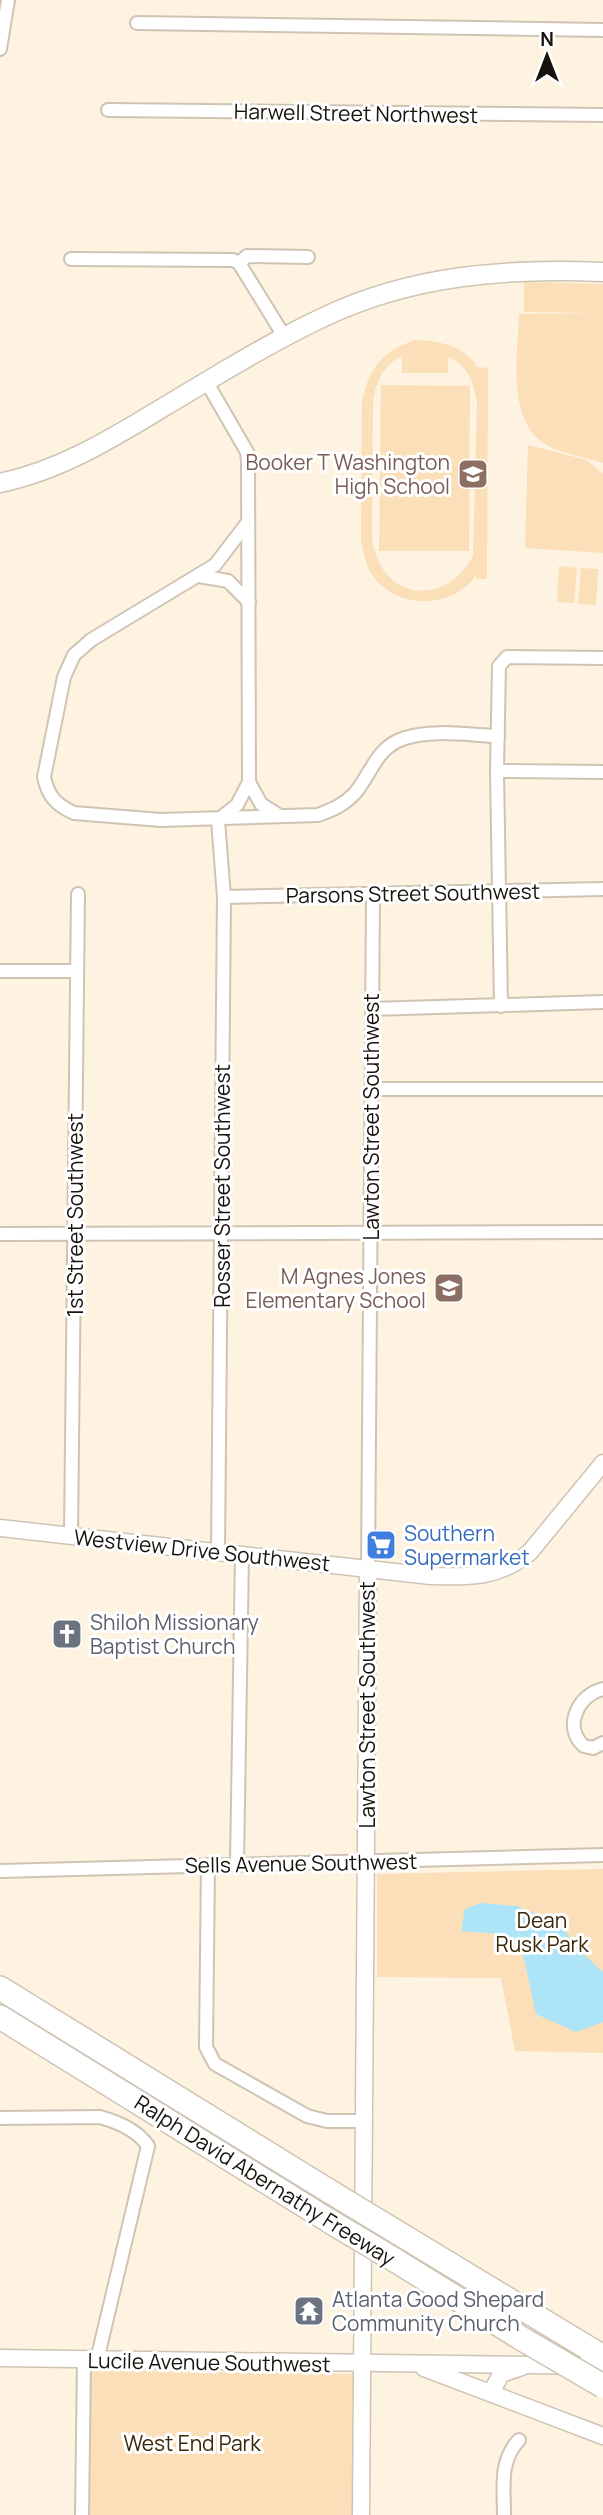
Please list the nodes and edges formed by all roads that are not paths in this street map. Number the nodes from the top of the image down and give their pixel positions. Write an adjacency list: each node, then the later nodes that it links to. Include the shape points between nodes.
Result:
1 (8, 0): 4 (street)
2 (137, 23): 3 (street)
3 (603, 30)
4 (0, 49)
5 (108, 110): 6 (street, Harwell Street Northwest)
6 (603, 116)
7 (308, 257): 9 (street, via 247,256)
8 (71, 259): 9 (street)
9 (239, 263): 11 (street)
10 (603, 272): 11 (main road, via 539,269 454,277 371,298)
11 (284, 336): 12 (main road)
12 (206, 382): 13 (main road, via 89,451 48,470); 14 (street, via 247,452)
13 (0, 483)
14 (248, 522): 15 (street, via 227,554); 16 (street)
15 (199, 576): 16 (street, via 228,581); 23 (street, via 91,640 74,655 64,677 44,777 53,799 74,813)
16 (249, 602): 21 (street)
17 (603, 658): 18 (street, via 507,657 499,666)
18 (498, 736): 19 (street); 22 (street, via 425,733 404,738 380,754 356,792 340,806 317,815)
19 (497, 771): 20 (street); 24 (street)
20 (603, 772)
21 (249, 782): 22 (street, via 261,804); 23 (street, via 237,806)
22 (283, 817): 23 (street)
23 (218, 820): 28 (street, Rosser Street Southwest)
24 (499, 889): 25 (street, Parsons Street Southwest); 27 (street, Parsons Street Southwest); 32 (street)
25 (603, 889)
26 (78, 894): 30 (street, 1st Street Southwest)
27 (373, 895): 28 (street, Parsons Street Southwest); 33 (street, Lawton Street Southwest)
28 (224, 897): 38 (street, Rosser Street Southwest)
29 (0, 971): 30 (street)
30 (77, 971): 40 (street, 1st Street Southwest)
31 (603, 1002): 32 (street)
32 (501, 1006): 33 (street)
33 (372, 1009): 34 (street, Lawton Street Southwest)
34 (372, 1088): 35 (street); 36 (street, Lawton Street Southwest)
35 (603, 1089)
36 (371, 1232): 37 (street); 38 (street); 48 (street, Lawton Street Southwest)
37 (603, 1232)
38 (222, 1233): 40 (street); 46 (street, Rosser Street Southwest)
39 (0, 1234): 40 (street)
40 (75, 1234): 45 (street, 1st Street Southwest)
41 (603, 1463): 43 (street, Westview Drive Southwest)
42 (603, 1485): 43 (street)
43 (579, 1492): 48 (street, Westview Drive Southwest, via 530,1552 503,1571 469,1577)
44 (0, 1528): 45 (street, Westview Drive Southwest)
45 (71, 1535): 46 (street, Westview Drive Southwest)
46 (218, 1552): 47 (street, Westview Drive Southwest)
47 (242, 1554): 48 (street, Westview Drive Southwest); 53 (street)
48 (368, 1569): 52 (street, Lawton Street Southwest)
49 (603, 1689): 50 (street, via 588,1693 579,1703 576,1724 584,1746)
50 (603, 1743)
51 (603, 1855): 52 (street, Sells Avenue Southwest)
52 (366, 1861): 53 (street, Sells Avenue Southwest); 59 (street, Lawton Street Southwest)
53 (237, 1864): 54 (street, Sells Avenue Southwest)
54 (208, 1865): 55 (street, Sells Avenue Southwest); 59 (street, via 209,2057 307,2116)
55 (0, 1871)
56 (0, 1988): 60 (highway, Ralph David Abernathy Freeway, bridge)
57 (0, 2017): 67 (highway, Ralph David Abernathy Freeway, bridge)
58 (0, 2118): 62 (street, via 100,2117 116,2121 144,2139 149,2154)
59 (363, 2121): 64 (street, Lawton Street Southwest)
60 (603, 2357)
61 (0, 2358): 62 (street, Lucile Avenue Southwest)
62 (91, 2360): 64 (street, Lucile Avenue Southwest); 71 (street)
63 (531, 2364): 65 (street, Lucile Avenue Southwest); 66 (street, Lucile Avenue Southwest); 68 (street, via 501,2374)
64 (362, 2365): 65 (street, Lucile Avenue Southwest); 72 (street, Lawton Street Southwest)
65 (418, 2366): 68 (street, Lucile Avenue Southwest)
66 (603, 2366)
67 (603, 2386)
68 (491, 2393): 69 (street, Lucile Avenue Southwest)
69 (603, 2436)
70 (519, 2440): 73 (street, via 504,2465)
71 (82, 2515)
72 (360, 2515)
73 (504, 2515)

